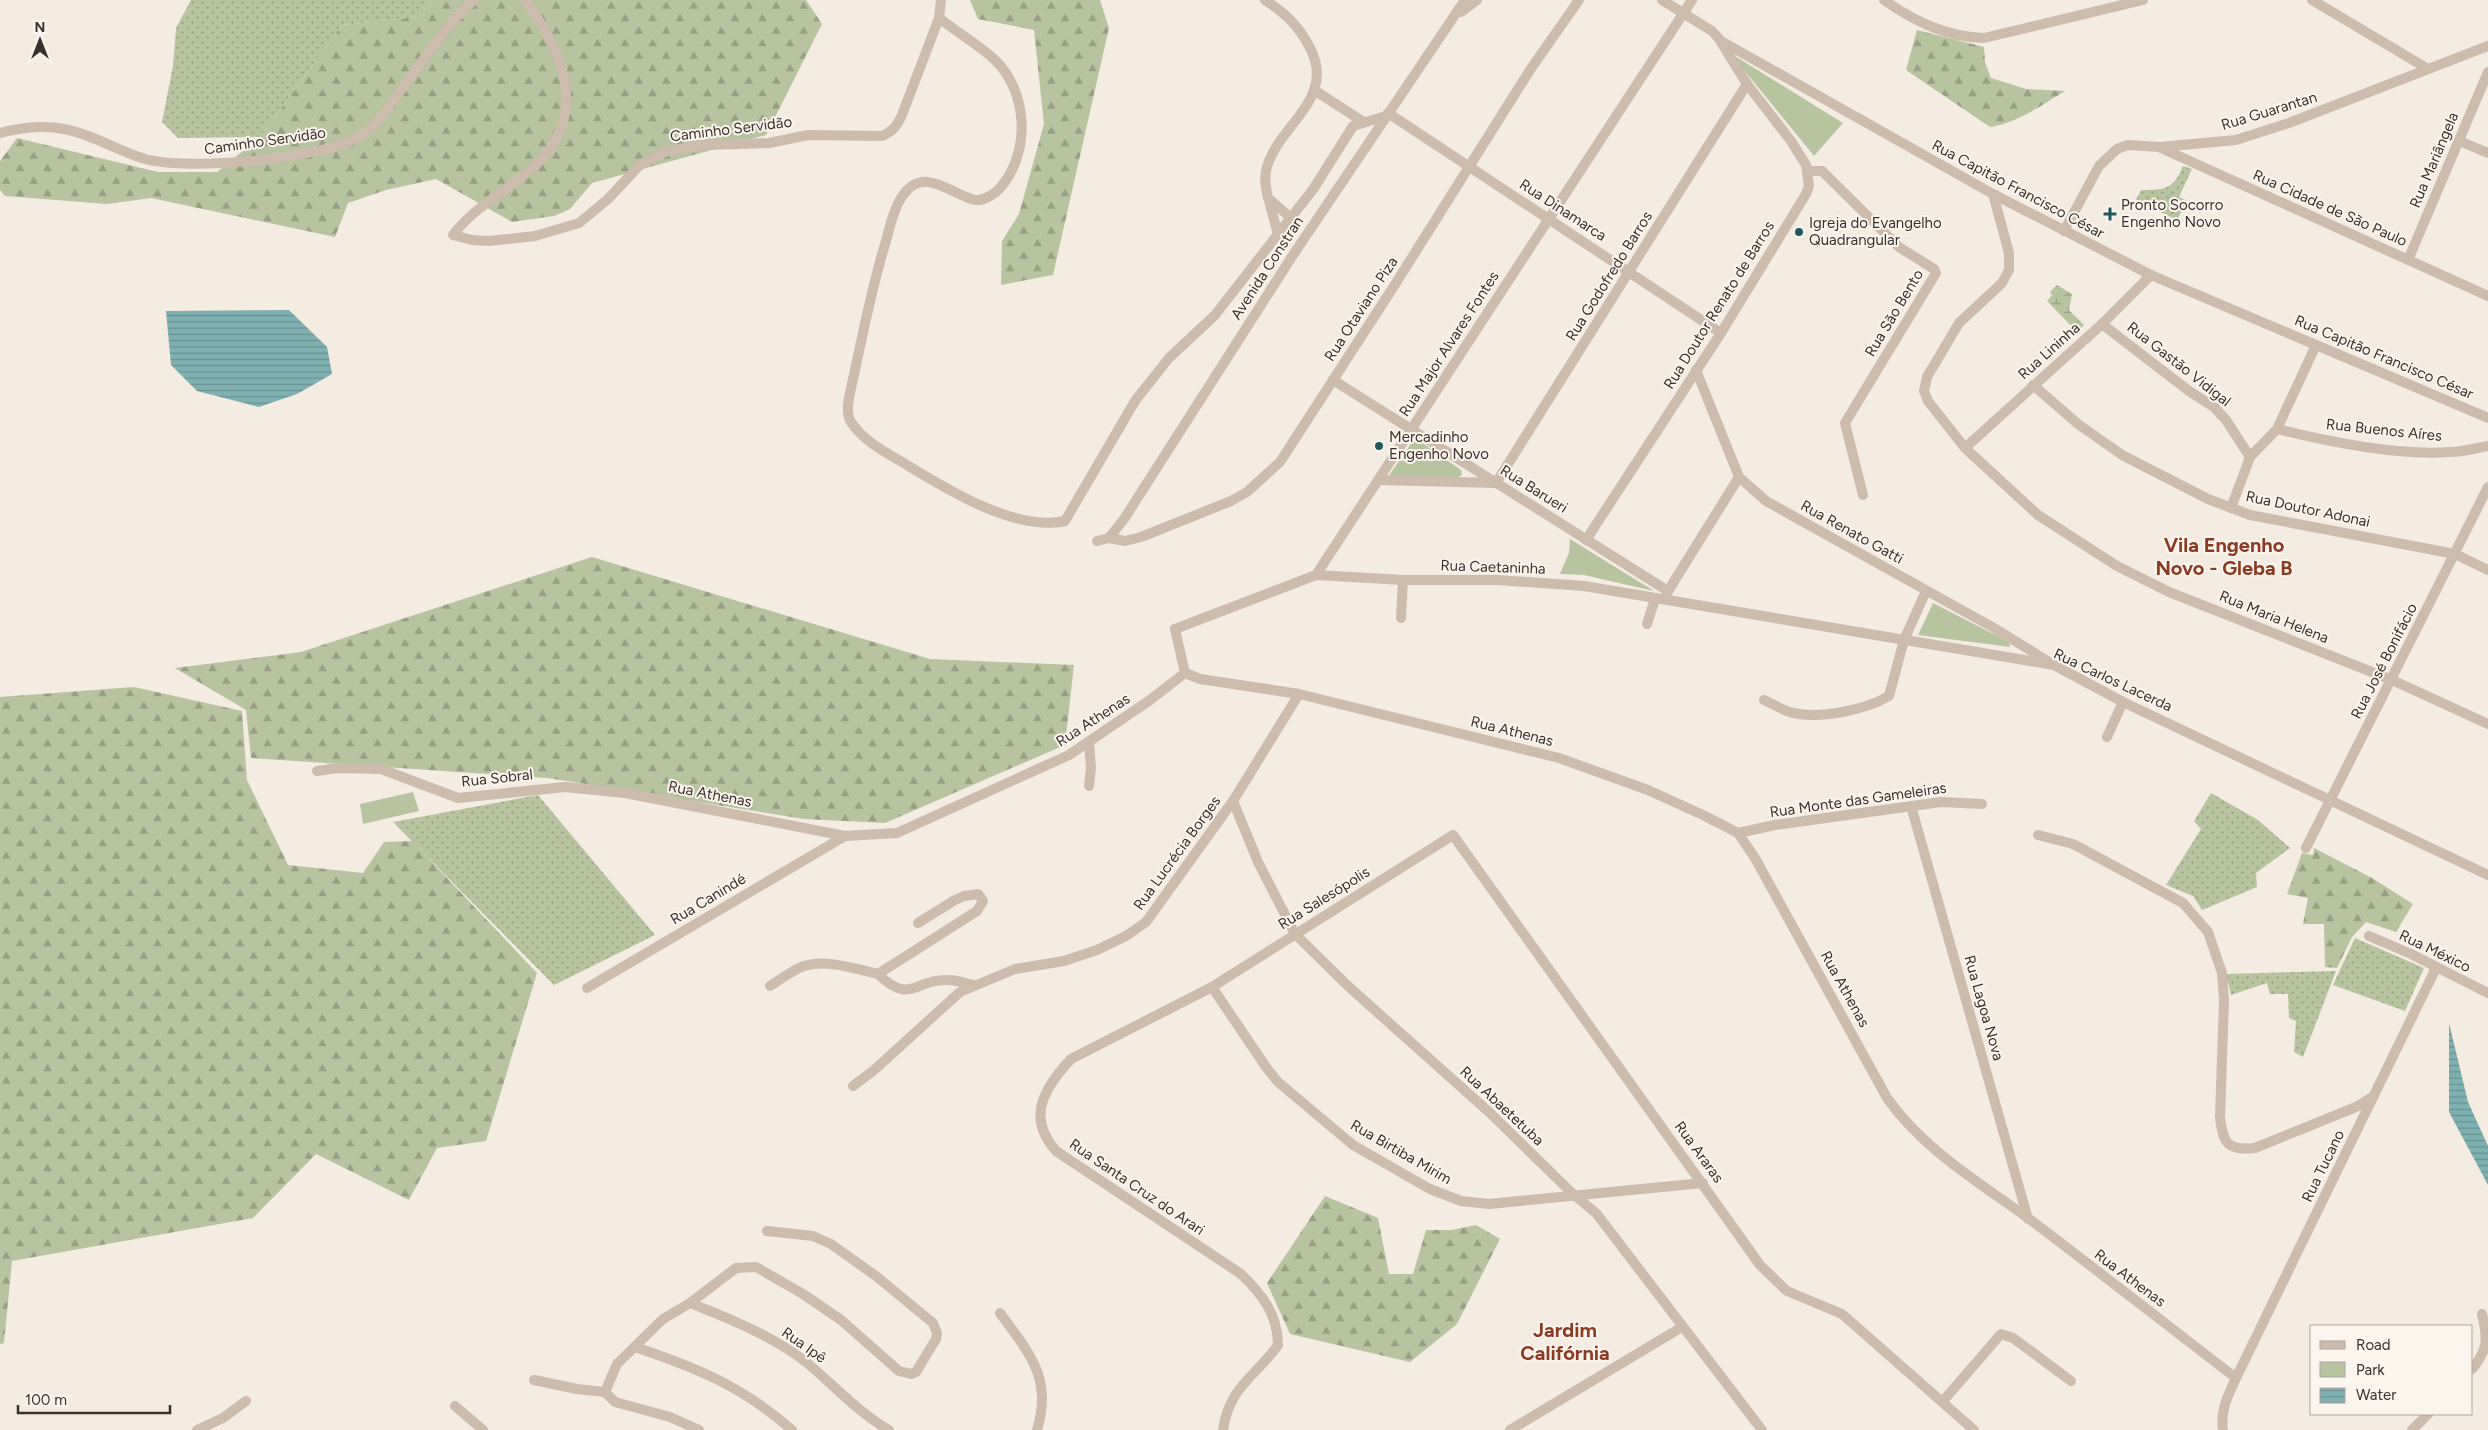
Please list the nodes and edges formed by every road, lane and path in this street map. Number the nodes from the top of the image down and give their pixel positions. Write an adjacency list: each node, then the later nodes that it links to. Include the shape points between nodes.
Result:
1 (474, 0): 25 (street, Caminho Servidão, via 439,39 383,114 361,136 332,148 194,166 145,159 64,129 14,129)
2 (525, 0): 16 (street, Caminho Servidão, via 543,25 560,63 568,95 565,117 553,147 525,175 475,211 453,235 489,241 535,236 579,223 608,199 640,165 667,151 705,145 769,143 808,135 882,136 891,132 902,115)
3 (940, 0): 16 (street, Caminho Servidão)
4 (1266, 0): 22 (street, via 1300,28 1316,58)
5 (1465, 0): 15 (street, Avenida Constran)
6 (1477, 0): 15 (street, Avenida Constran)
7 (1579, 0): 29 (street, Rua Otaviano Piza)
8 (1662, 0): 14 (street, Rua Capitão Francisco César)
9 (1884, 0): 13 (street, via 1943,32 1984,38)
10 (2143, 0): 13 (street)
11 (2312, 0): 19 (street)
12 (1691, 1): 14 (street, Rua Major Alvares Fontes)
13 (2130, 1)
14 (1683, 13): 17 (street, Rua Capitão Francisco César, via 1712,31); 34 (street, Rua Major Alvares Fontes)
15 (1454, 17): 23 (street, Avenida Constran)
16 (939, 18): 36 (street, via 995,60 1016,91 1022,122 1019,154 1001,187 988,198 976,200 944,185 927,182 908,190 893,216 878,266 848,407 849,420 864,438 889,454 956,495 996,511 1034,522 1065,521 1135,401 1169,358 1215,315)
17 (1721, 41): 21 (street); 31 (street, Rua Capitão Francisco César)
18 (2488, 46): 19 (street, Rua Guarantan)
19 (2428, 69): 27 (street, Rua Guarantan, via 2236,140)
20 (2488, 72): 26 (street, Rua Mariângela)
21 (1747, 84): 30 (street, via 1791,141); 38 (street, Rua Godofredo Barros)
22 (1314, 90): 24 (street); 32 (street, via 1270,160 1265,181)
23 (1387, 115): 24 (street); 29 (street, Rua Dinamarca); 59 (street, Avenida Constran)
24 (1362, 122): 33 (street, via 1353,126)
25 (0, 133)
26 (2459, 141): 28 (street); 37 (street, Rua Mariângela)
27 (2160, 147): 35 (street, Rua Guarantan, via 2128,145 2107,156); 37 (street, Rua Cidade de São Paulo)
28 (2488, 153)
29 (1468, 166): 34 (street, Rua Dinamarca); 45 (street, Rua Otaviano Piza)
30 (1807, 171): 42 (street, Rua Doutor Renato de Barros, via 1809,186 1806,194); 57 (street, Rua São Bento, via 1822,171 1899,247 1936,273 1844,423)
31 (1993, 194): 35 (street, Rua Capitão Francisco César); 51 (street, Rua Maria Helena, via 2009,253 2009,270 2002,283 1958,323 1927,377 1924,391 1928,402)
32 (1268, 198): 33 (street, Avenida Constran); 36 (street)
33 (1291, 218): 36 (street)
34 (1549, 219): 38 (street, Rua Dinamarca); 48 (street, Rua Major Alvares Fontes)
35 (2064, 231): 39 (street, Rua Capitão Francisco César)
36 (1278, 234)
37 (2408, 260): 40 (street, Rua Cidade de São Paulo)
38 (1629, 272): 42 (street, Rua Dinamarca); 55 (street, Rua Godofredo Barros)
39 (2151, 275): 41 (street, Rua Lininha); 43 (street, Rua Capitão Francisco César)
40 (2488, 296)
41 (2102, 324): 46 (street, Rua Lininha); 52 (street, Rua Gastão Vidigal, via 2214,407)
42 (1721, 333): 44 (street, Rua Doutor Renato de Barros)
43 (2316, 345): 47 (street, Rua Capitão Francisco César); 49 (street)
44 (1696, 370): 53 (street, Rua Renato Gatti); 60 (street, Rua Doutor Renato de Barros)
45 (1333, 380): 48 (street, Rua Barueri); 59 (street, Rua Otaviano Piza, via 1280,462 1247,492 1141,537 1125,541)
46 (2034, 385): 51 (street, Rua Lininha); 58 (street, Rua Doutor Adonai, via 2078,424 2122,455)
47 (2488, 418)
48 (1412, 429): 54 (street, Rua Major Alvares Fontes); 55 (street, Rua Barueri)
49 (2277, 429): 50 (street, Rua Buenos Aíres, via 2360,446 2420,452 2451,452); 52 (street)
50 (2488, 446)
51 (1965, 448): 74 (street, Rua Maria Helena, via 2038,515 2116,566 2169,592)
52 (2250, 457): 58 (street)
53 (1739, 477): 66 (street, Rua Renato Gatti, via 1766,501); 67 (street)
54 (1378, 480): 55 (street); 64 (street, Rua Major Alvares Fontes)
55 (1496, 483): 60 (street, Rua Barueri)
56 (2488, 487): 62 (street, Rua José Bonifácio)
57 (1863, 495)
58 (2231, 508): 62 (street, Rua Doutor Adonai, via 2250,515)
59 (1109, 538): 61 (street, Rua Otaviano Piza)
60 (1586, 540): 67 (street, Rua Barueri)
61 (1097, 541)
62 (2455, 554): 63 (street, Rua Doutor Adonai); 74 (street, Rua José Bonifácio)
63 (2488, 570)
64 (1316, 575): 65 (street, Rua Caetaninha); 73 (street, via 1175,629)
65 (1403, 580): 68 (street, Rua Caetaninha, via 1497,580 1584,586); 69 (street)
66 (1926, 591): 71 (street); 72 (street, Rua Renato Gatti)
67 (1667, 596): 68 (street, Rua Caetaninha); 71 (street, Rua Carlos Lacerda)
68 (1655, 599): 70 (street)
69 (1401, 618)
70 (1646, 624)
71 (1904, 640): 72 (street, Rua Carlos Lacerda); 76 (street, via 1889,696 1876,704 1810,714 1792,713)
72 (2054, 665): 77 (street, Rua Carlos Lacerda)
73 (1186, 673): 75 (street, Rua Athenas, via 1200,679); 80 (street, Rua Athenas)
74 (2392, 680): 78 (street, Rua Maria Helena); 84 (street, Rua José Bonifácio)
75 (1298, 694): 85 (street, Rua Lucrécia Borges); 88 (street, Rua Athenas, via 1559,758 1648,790)
76 (1764, 700)
77 (2123, 702): 79 (street); 84 (street, Rua Carlos Lacerda)
78 (2488, 724)
79 (2107, 737)
80 (1089, 742): 83 (street); 91 (street, Rua Athenas, via 1069,755 897,833)
81 (318, 771): 82 (street, Rua Sobral, via 381,769 458,798)
82 (565, 786): 91 (street, Rua Athenas, via 625,793)
83 (1089, 786)
84 (2329, 800): 92 (street, Rua José Bonifácio); 93 (street, Rua Carlos Lacerda)
85 (1233, 801): 95 (street, Rua Abaetetuba, via 1258,862); 99 (street, Rua Lucrécia Borges, via 1146,922 1097,950 1064,961 1015,969)
86 (1982, 804): 87 (street, Rua Monte das Gameleiras, via 1941,802)
87 (1911, 806): 88 (street, Rua Monte das Gameleiras); 108 (street, Rua Lagoa Nova)
88 (1738, 833): 108 (street, Rua Athenas, via 1755,858 1887,1098 1903,1120 1931,1148)
89 (1453, 835): 95 (street, Rua Salesópolis); 106 (street, Rua Araras)
90 (2038, 835): 105 (street, via 2073,844 2183,903 2208,932 2222,973 2220,1117 2222,1133 2229,1145 2240,1150 2255,1148 2356,1107)
91 (845, 836): 102 (street, Rua Canindé)
92 (2306, 848)
93 (2488, 876)
94 (918, 923): 98 (street, via 964,896 978,894 983,899 976,911)
95 (1295, 934): 101 (street, Rua Salesópolis); 107 (street, Rua Abaetetuba, via 1489,1112)
96 (2369, 936): 97 (street, Rua México)
97 (2436, 968): 103 (street, Rua México); 105 (street, Rua Tucano)
98 (878, 974): 99 (street, via 894,988 902,990 946,980); 100 (street, via 828,964 803,966)
99 (973, 985): 104 (street, Rua Lucrécia Borges, via 960,992)
100 (770, 986)
101 (1212, 987): 107 (street, Rua Birtiba Mirim, via 1278,1082 1353,1145 1430,1189 1461,1201 1489,1204); 131 (street, Rua Santa Cruz do Arari, via 1070,1059 1045,1094 1040,1122 1045,1138 1056,1151 1241,1274 1267,1304 1275,1320 1278,1345 1235,1393)
102 (587, 988)
103 (2488, 993)
104 (852, 1086)
105 (2374, 1096): 116 (street, Rua Tucano)
106 (1703, 1183): 107 (street, Rua Birtiba Mirim); 121 (street, Rua Araras, via 1760,1265 1776,1282 1787,1291 1842,1314)
107 (1574, 1195): 113 (street, Rua Abaetetuba, via 1596,1213)
108 (2028, 1219): 116 (street, Rua Athenas)
109 (767, 1232): 110 (street, via 813,1236 831,1244 933,1323 936,1339 916,1372 899,1371 841,1320 756,1267 736,1268)
110 (690, 1303): 114 (street, via 663,1319); 129 (street, Rua Ipê, via 740,1323 804,1361 857,1409)
111 (1000, 1313): 130 (street, via 1032,1358 1041,1377)
112 (2482, 1314): 115 (street, via 2486,1348)
113 (1682, 1327): 132 (street); 133 (street, Rua Abaetetuba)
114 (635, 1347): 119 (street, via 617,1364); 128 (street, via 720,1379 753,1398)
115 (2473, 1368)
116 (2236, 1378): 135 (street, Rua Tucano, via 2224,1405)
117 (534, 1380): 119 (street)
118 (2070, 1381): 121 (street, via 2013,1338 2001,1334)
119 (605, 1392): 127 (street, via 615,1402 670,1417)
120 (246, 1401): 124 (street)
121 (1943, 1401): 134 (street, Rua Araras)
122 (455, 1406): 126 (street)
123 (2427, 1415): 136 (street)
124 (212, 1428): 125 (street)
125 (197, 1430)
126 (483, 1430)
127 (699, 1430)
128 (792, 1430)
129 (889, 1430)
130 (1037, 1430)
131 (1222, 1430)
132 (1510, 1430)
133 (1762, 1430)
134 (1974, 1430)
135 (2222, 1430)
136 (2412, 1430)

